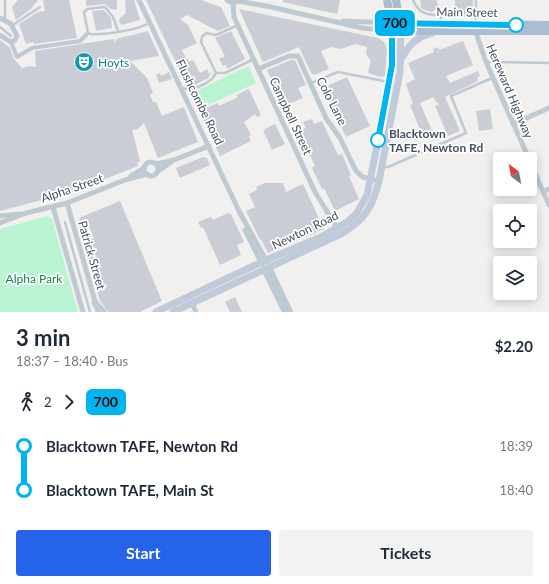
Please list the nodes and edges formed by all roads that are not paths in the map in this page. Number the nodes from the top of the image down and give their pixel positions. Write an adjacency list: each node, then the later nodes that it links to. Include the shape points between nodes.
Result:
1 (5, 0): 11 (lane)
2 (139, 0): 13 (street, Flushcombe Road)
3 (227, 0): 8 (street, Main Street)
4 (387, 0): 20 (main road)
5 (396, 0): 14 (main road)
6 (413, 0): 15 (lane, via 424,14 440,15)
7 (476, 0): 21 (lane)
8 (233, 1): 9 (street, Main Street); 17 (street, Campbell Street, via 233,13)
9 (263, 3): 12 (street, Main Street)
10 (40, 7): 16 (lane)
11 (2, 19): 16 (street)
12 (336, 21): 20 (street, Main Street); 20 (street, Main Street, via 362,28)
13 (150, 22): 22 (lane); 38 (street, Flushcombe Road)
14 (401, 22): 15 (main road, Main Street); 20 (main road, Main Street); 23 (main road)
15 (442, 23): 21 (main road, Main Street)
16 (13, 25): 28 (street, via 17,36 15,40)
17 (238, 25): 29 (street, Campbell Street); 34 (lane, via 216,35 206,33 202,37)
18 (549, 25): 21 (main road, Main Street)
19 (0, 27): 28 (lane)
20 (392, 27): 23 (main road, Main Street); 36 (main road, Newton Road, via 393,56)
21 (475, 27): 24 (main road, Main Street); 25 (main road, Main Street); 31 (street, Hereward Highway)
22 (118, 30): 26 (lane, via 94,35); 26 (lane, via 113,17 104,7 87,9 84,12)
23 (401, 31): 25 (main road, Main Street); 30 (main road, Newton Road)
24 (549, 31)
25 (436, 32): 30 (main road, via 423,35 413,42)
26 (88, 33): 28 (street, via 80,42 32,48 17,57)
27 (0, 35): 28 (street)
28 (11, 39)
29 (254, 59): 33 (street, Campbell Street); 34 (lane, via 225,73)
30 (400, 62): 41 (main road, Newton Road)
31 (486, 62): 32 (lane); 35 (street, Hereward Highway)
32 (549, 63)
33 (258, 69): 37 (street, Colo Lane, via 296,55); 64 (street, Campbell Street, via 315,192)
34 (216, 73): 38 (lane, via 210,80 192,89)
35 (493, 78): 42 (street, Hereward Highway); 47 (lane, via 451,96 466,133 388,167)
36 (390, 82): 37 (lane, via 338,72); 40 (main road, Newton Road)
37 (311, 83): 52 (street, Colo Lane, via 326,118 342,142 356,171)
38 (181, 88): 43 (street, Flushcombe Road)
39 (549, 108): 42 (street)
40 (382, 116): 41 (main road); 52 (main road, Newton Road)
41 (391, 118): 47 (main road, Newton Road)
42 (513, 124): 44 (street, Hereward Highway)
43 (209, 146): 45 (street); 65 (street, Flushcombe Road, via 244,226)
44 (526, 152)
45 (174, 160): 46 (street); 49 (street)
46 (156, 164): 48 (street, via 149,163); 49 (street)
47 (381, 167): 54 (main road, Newton Road)
48 (144, 168): 50 (street); 53 (street, Alpha Street)
49 (157, 172): 50 (street, via 153,175)
50 (147, 174): 53 (street, Alpha Street)
51 (537, 178): 56 (street)
52 (370, 179): 54 (street, Colo Lane); 64 (main road, Newton Road, via 361,208)
53 (125, 180): 57 (street, Alpha Street)
54 (379, 182): 64 (main road, Newton Road, via 365,216 353,227)
55 (549, 189): 56 (street)
56 (543, 192): 58 (street)
57 (67, 203): 59 (street, Alpha Street); 66 (street, Patrick Street)
58 (549, 205)
59 (53, 206): 60 (street, Alpha Street); 68 (street, Patrick Street)
60 (26, 214): 61 (street, Alpha Street); 63 (street, Alpha Street)
61 (0, 216)
62 (65, 222): 69 (lane)
63 (0, 223)
64 (340, 231): 65 (main road, Newton Road)
65 (265, 265): 67 (main road, Newton Road); 72 (main road, Newton Road); 75 (street, Flushcombe Road); 76 (street, Flushcombe Road)
66 (95, 303): 70 (street, Patrick Street); 71 (main road)
67 (192, 303): 73 (main road, Newton Road); 74 (street)
68 (84, 312)
69 (90, 312)
70 (98, 312)
71 (103, 312)
72 (156, 312)
73 (173, 312)
74 (196, 312)
75 (285, 312)
76 (290, 312)

